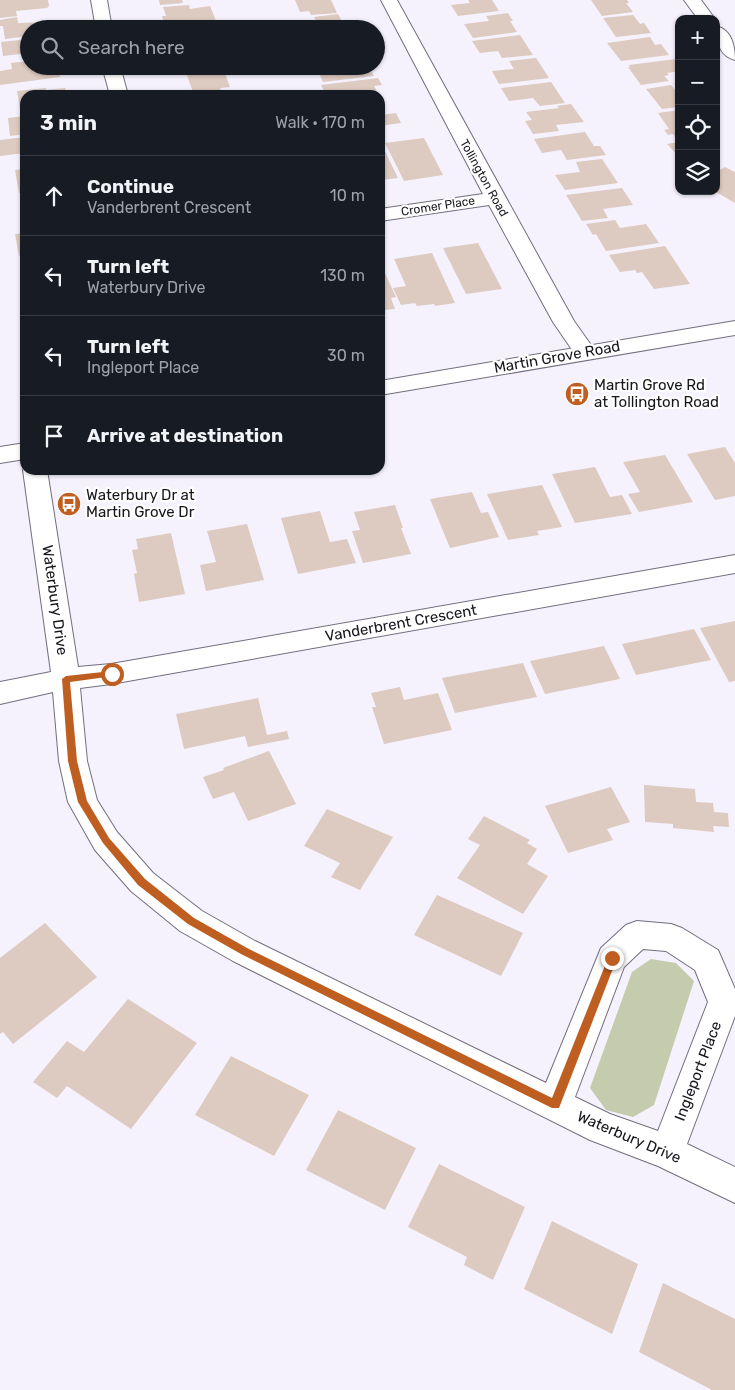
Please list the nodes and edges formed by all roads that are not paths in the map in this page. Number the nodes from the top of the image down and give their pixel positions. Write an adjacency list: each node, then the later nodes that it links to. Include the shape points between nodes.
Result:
1 (99, 0): 5 (street)
2 (389, 0): 10 (street, Tollington Road)
3 (692, 0): 4 (street)
4 (704, 15)
5 (102, 20)
6 (720, 36): 7 (street)
7 (735, 55)
8 (113, 75): 9 (street)
9 (117, 90)
10 (495, 198): 11 (street, Cromer Place); 13 (street, Tollington Road, via 564,322)
11 (385, 214)
12 (735, 328): 13 (street, Martin Grove Road)
13 (585, 352): 14 (street, Martin Grove Road)
14 (385, 387)
15 (20, 452): 16 (street)
16 (0, 455)
17 (36, 475): 19 (street, Waterbury Drive)
18 (735, 564): 19 (street, Vanderbrent Crescent, via 112,674)
19 (66, 679): 20 (street, Vanderbrent Crescent); 21 (street, Waterbury Drive, via 73,761 83,802 106,841 142,882 191,921 244,951)
20 (0, 693)
21 (555, 1105): 22 (street, Waterbury Drive, via 602,1128); 22 (street, Ingleport Place, via 612,958 637,935 671,938 707,960 724,1002)
22 (667, 1152): 23 (street, Waterbury Drive)
23 (735, 1186)

